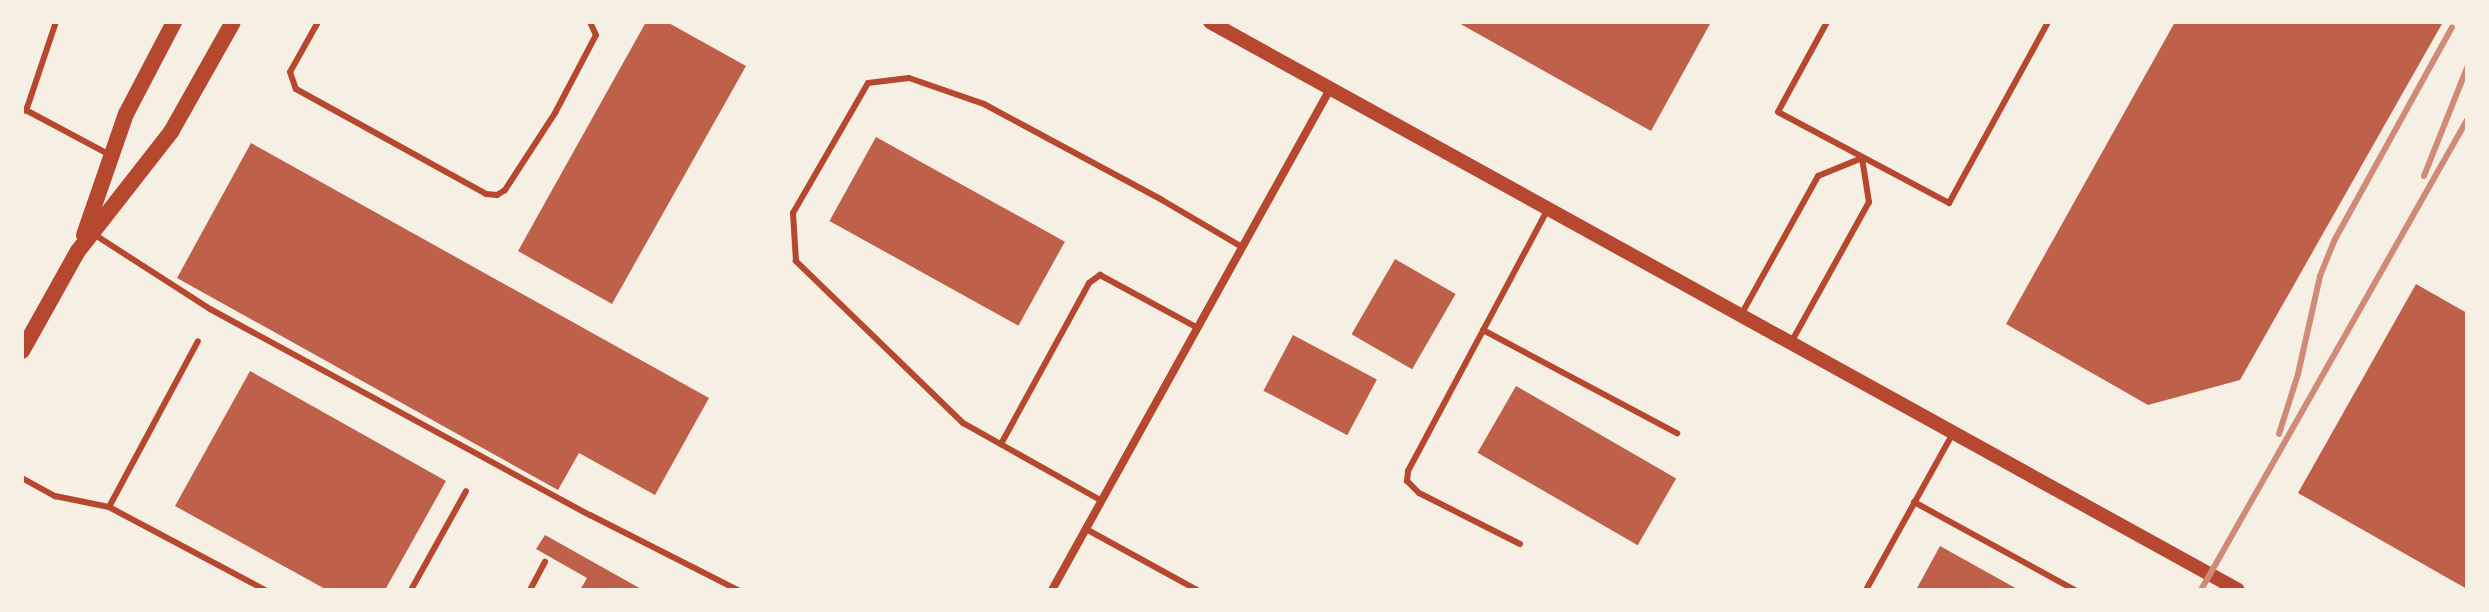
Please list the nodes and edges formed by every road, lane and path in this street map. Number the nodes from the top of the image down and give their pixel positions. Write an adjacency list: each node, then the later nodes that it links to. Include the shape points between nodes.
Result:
1 (56, 22): 10 (lane)
2 (174, 22): 11 (main road, via 126,114)
3 (233, 22): 14 (main road, via 171,132)
4 (318, 22): 5 (lane, via 290,72 296,89 486,194 497,195 555,113 596,35)
5 (590, 22)
6 (1827, 22): 12 (lane, via 1778,112)
7 (2048, 22): 12 (lane, via 1949,203)
8 (1215, 23): 9 (street)
9 (1330, 89): 13 (street); 15 (street)
10 (24, 110): 11 (lane)
11 (112, 155): 14 (main road)
12 (1862, 158): 16 (lane, via 1818,176); 20 (lane, via 1869,202)
13 (1548, 209): 16 (street); 18 (lane)
14 (89, 230): 21 (main road); 36 (lane, via 210,309)
15 (1242, 247): 17 (street); 24 (lane, via 984,104 909,78 868,83 793,213 796,261 963,423)
16 (1740, 315): 20 (street)
17 (1198, 328): 24 (lane, via 1100,275 1089,283); 27 (street)
18 (1483, 330): 22 (lane); 31 (lane, via 1407,481 1419,493)
19 (198, 341): 29 (lane)
20 (1791, 343): 23 (street)
21 (22, 351)
22 (1677, 433)
23 (1953, 433): 28 (lane); 41 (street)
24 (1001, 444): 27 (lane)
25 (22, 478): 29 (lane, via 55,496)
26 (466, 491): 34 (lane)
27 (1102, 501): 30 (street)
28 (1914, 502): 39 (lane); 40 (lane)
29 (109, 507): 33 (lane)
30 (1086, 529): 37 (street); 38 (lane)
31 (1520, 544)
32 (545, 562): 35 (lane)
33 (265, 590)
34 (411, 590)
35 (530, 590)
36 (738, 590)
37 (1052, 590)
38 (1197, 590)
39 (1866, 590)
40 (2075, 590)
41 (2238, 590)

